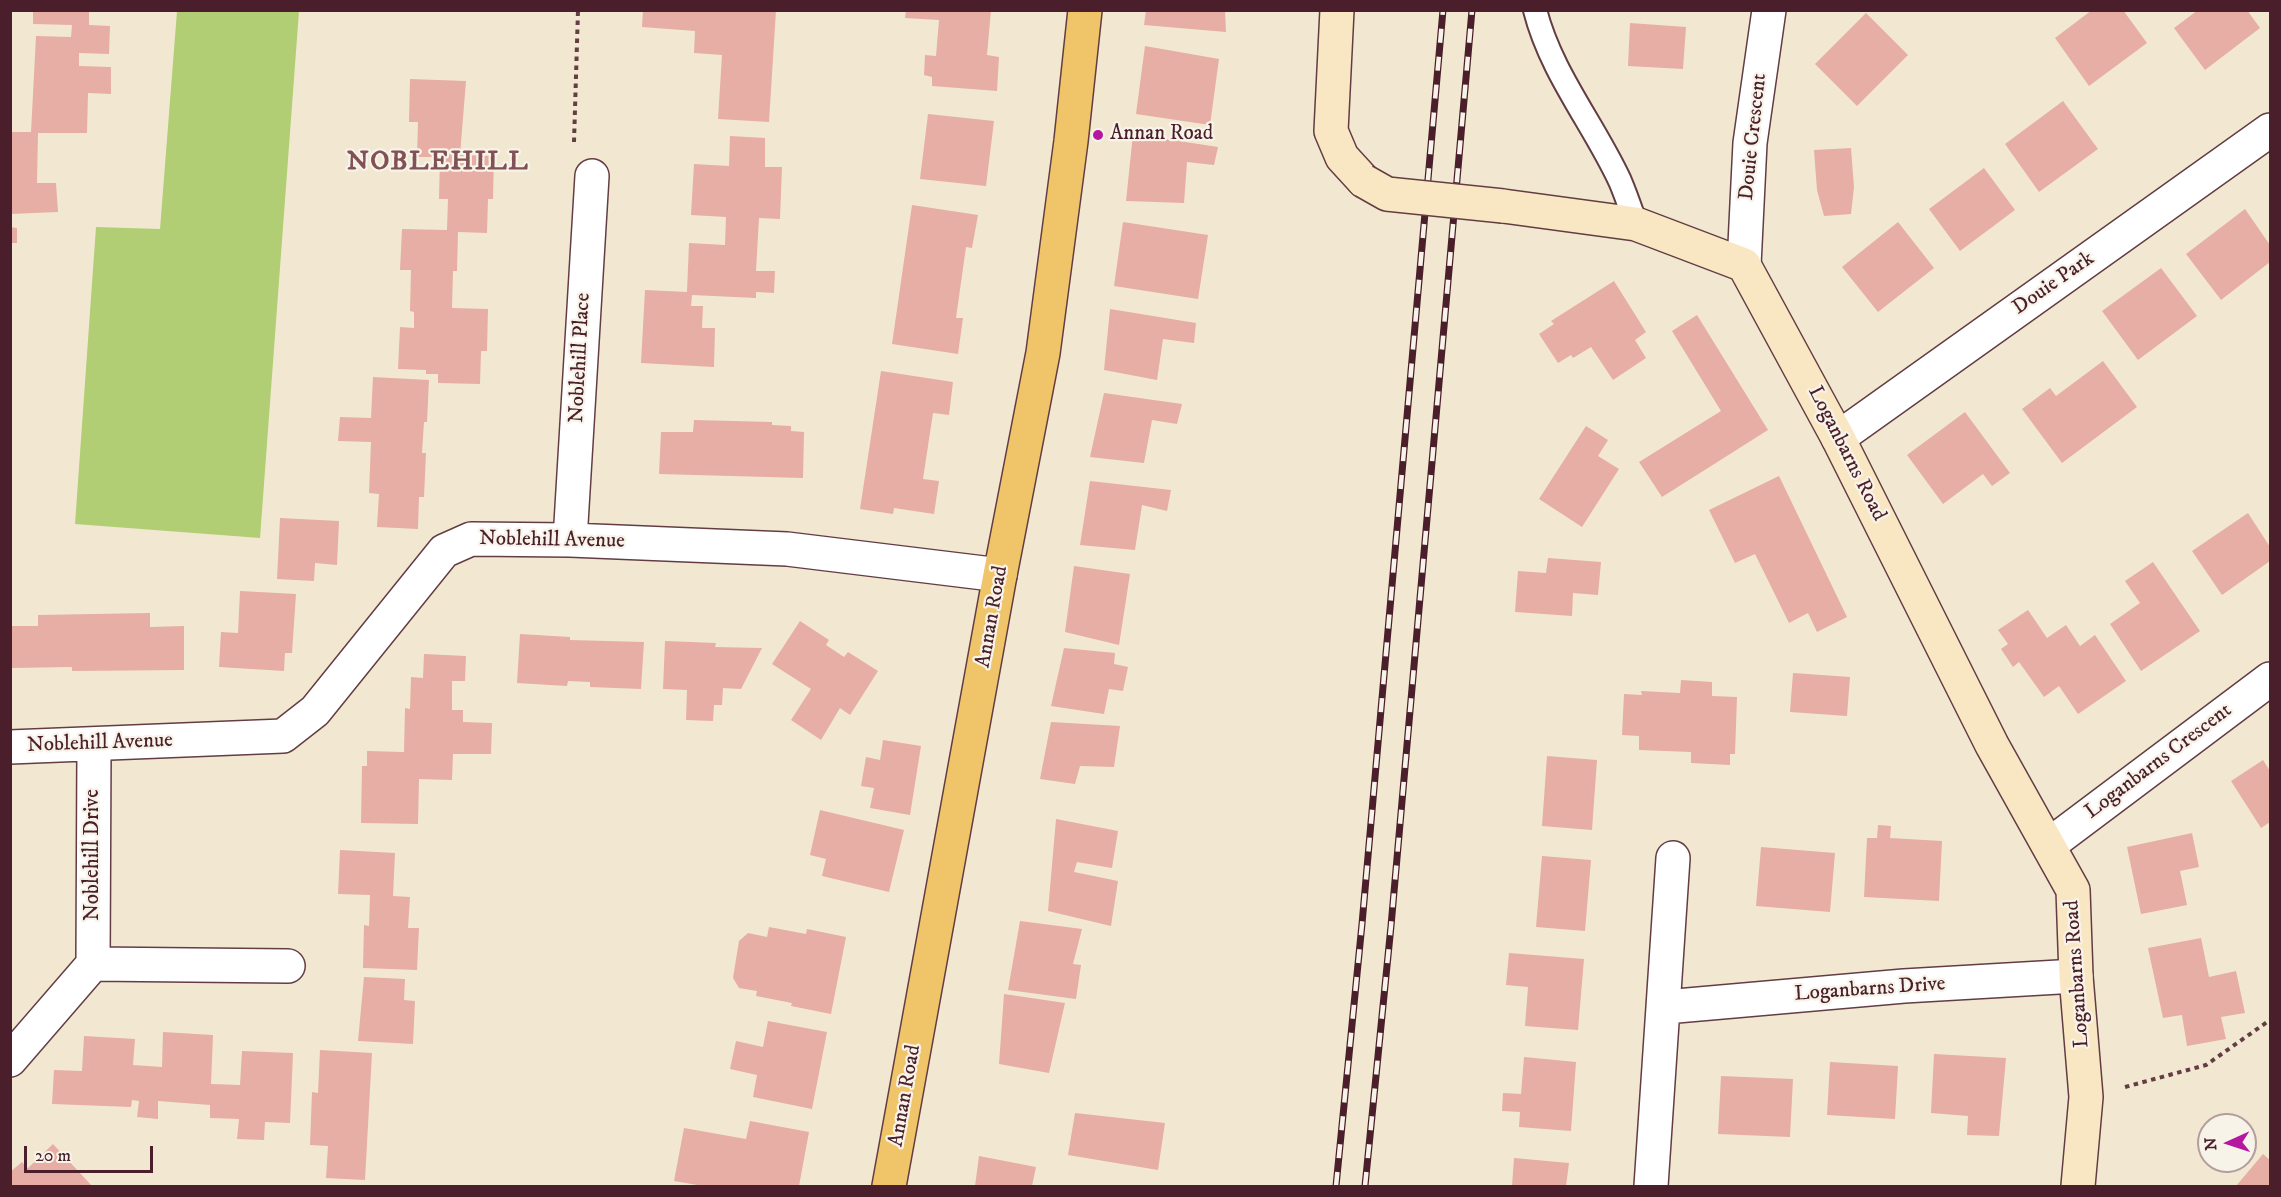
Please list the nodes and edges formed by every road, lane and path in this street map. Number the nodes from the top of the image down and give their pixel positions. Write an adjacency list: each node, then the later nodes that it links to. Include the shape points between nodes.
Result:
1 (578, 10): 7 (path, via 573,141)
2 (1085, 10): 12 (main road, Annan Road, via 1043,353)
3 (1337, 10): 8 (street, bridge, via 1331,132 1342,157 1364,181 1387,194)
4 (1535, 10): 8 (lane, via 1540,32 1570,94 1620,180)
5 (1769, 10): 9 (street, Douie Crescent, via 1750,143)
6 (2271, 130): 10 (street, Douie Park)
7 (592, 176): 11 (street, Noblehill Place)
8 (1636, 224): 9 (street)
9 (1744, 265): 10 (street, Loganbarns Road)
10 (1838, 438): 16 (street, Loganbarns Road, via 1992,744)
11 (570, 540): 12 (street, Noblehill Avenue, via 787,549); 14 (street, Noblehill Avenue, via 471,539 444,552 315,711 283,736)
12 (1000, 574): 25 (main road, Annan Road)
13 (2271, 679): 16 (street, Loganbarns Crescent)
14 (94, 745): 15 (street, Noblehill Avenue); 18 (street, Noblehill Drive)
15 (10, 747)
16 (2049, 846): 20 (street, Loganbarns Road, via 2073,890)
17 (1673, 858): 21 (street)
18 (93, 964): 19 (street); 23 (street)
19 (288, 966)
20 (2076, 976): 21 (street, Loganbarns Drive); 24 (street, Loganbarns Road)
21 (1665, 1007): 26 (street)
22 (2271, 1020): 24 (path, via 2206,1065)
23 (10, 1060)
24 (2086, 1097): 27 (street, Loganbarns Road)
25 (889, 1186)
26 (1651, 1186)
27 (2078, 1186)

